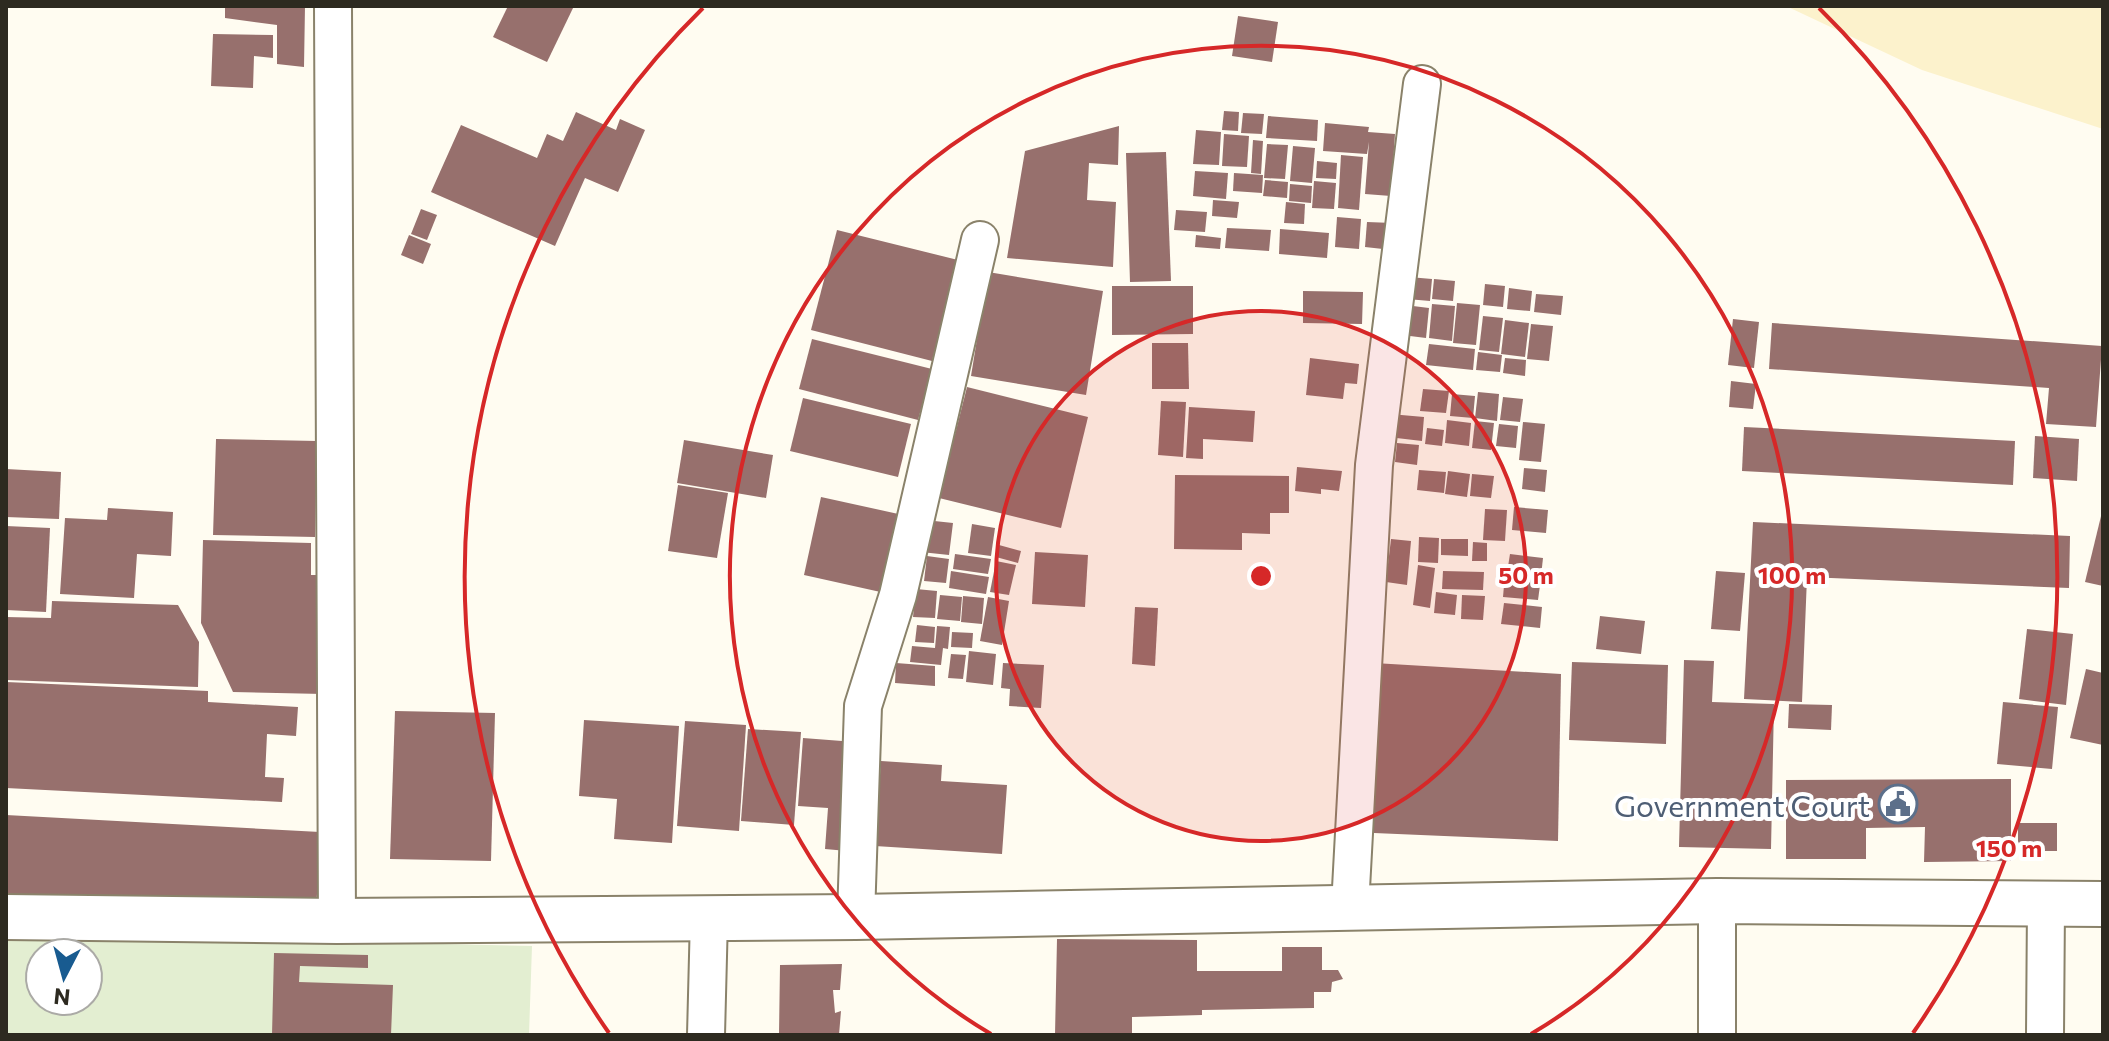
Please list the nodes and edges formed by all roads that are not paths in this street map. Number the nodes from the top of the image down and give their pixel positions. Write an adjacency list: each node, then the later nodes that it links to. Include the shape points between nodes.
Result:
1 (333, 6): 11 (street)
2 (1422, 84): 7 (street, via 1374,465)
3 (980, 240): 10 (street, via 898,595 863,706)
4 (1717, 901): 6 (street); 7 (street); 13 (street)
5 (2103, 904): 6 (street)
6 (2046, 905): 14 (street)
7 (1350, 907): 10 (street)
8 (6, 917): 11 (street)
9 (709, 917): 10 (street); 11 (street); 12 (street)
10 (856, 917)
11 (337, 921)
12 (706, 1035)
13 (1717, 1035)
14 (2045, 1035)

